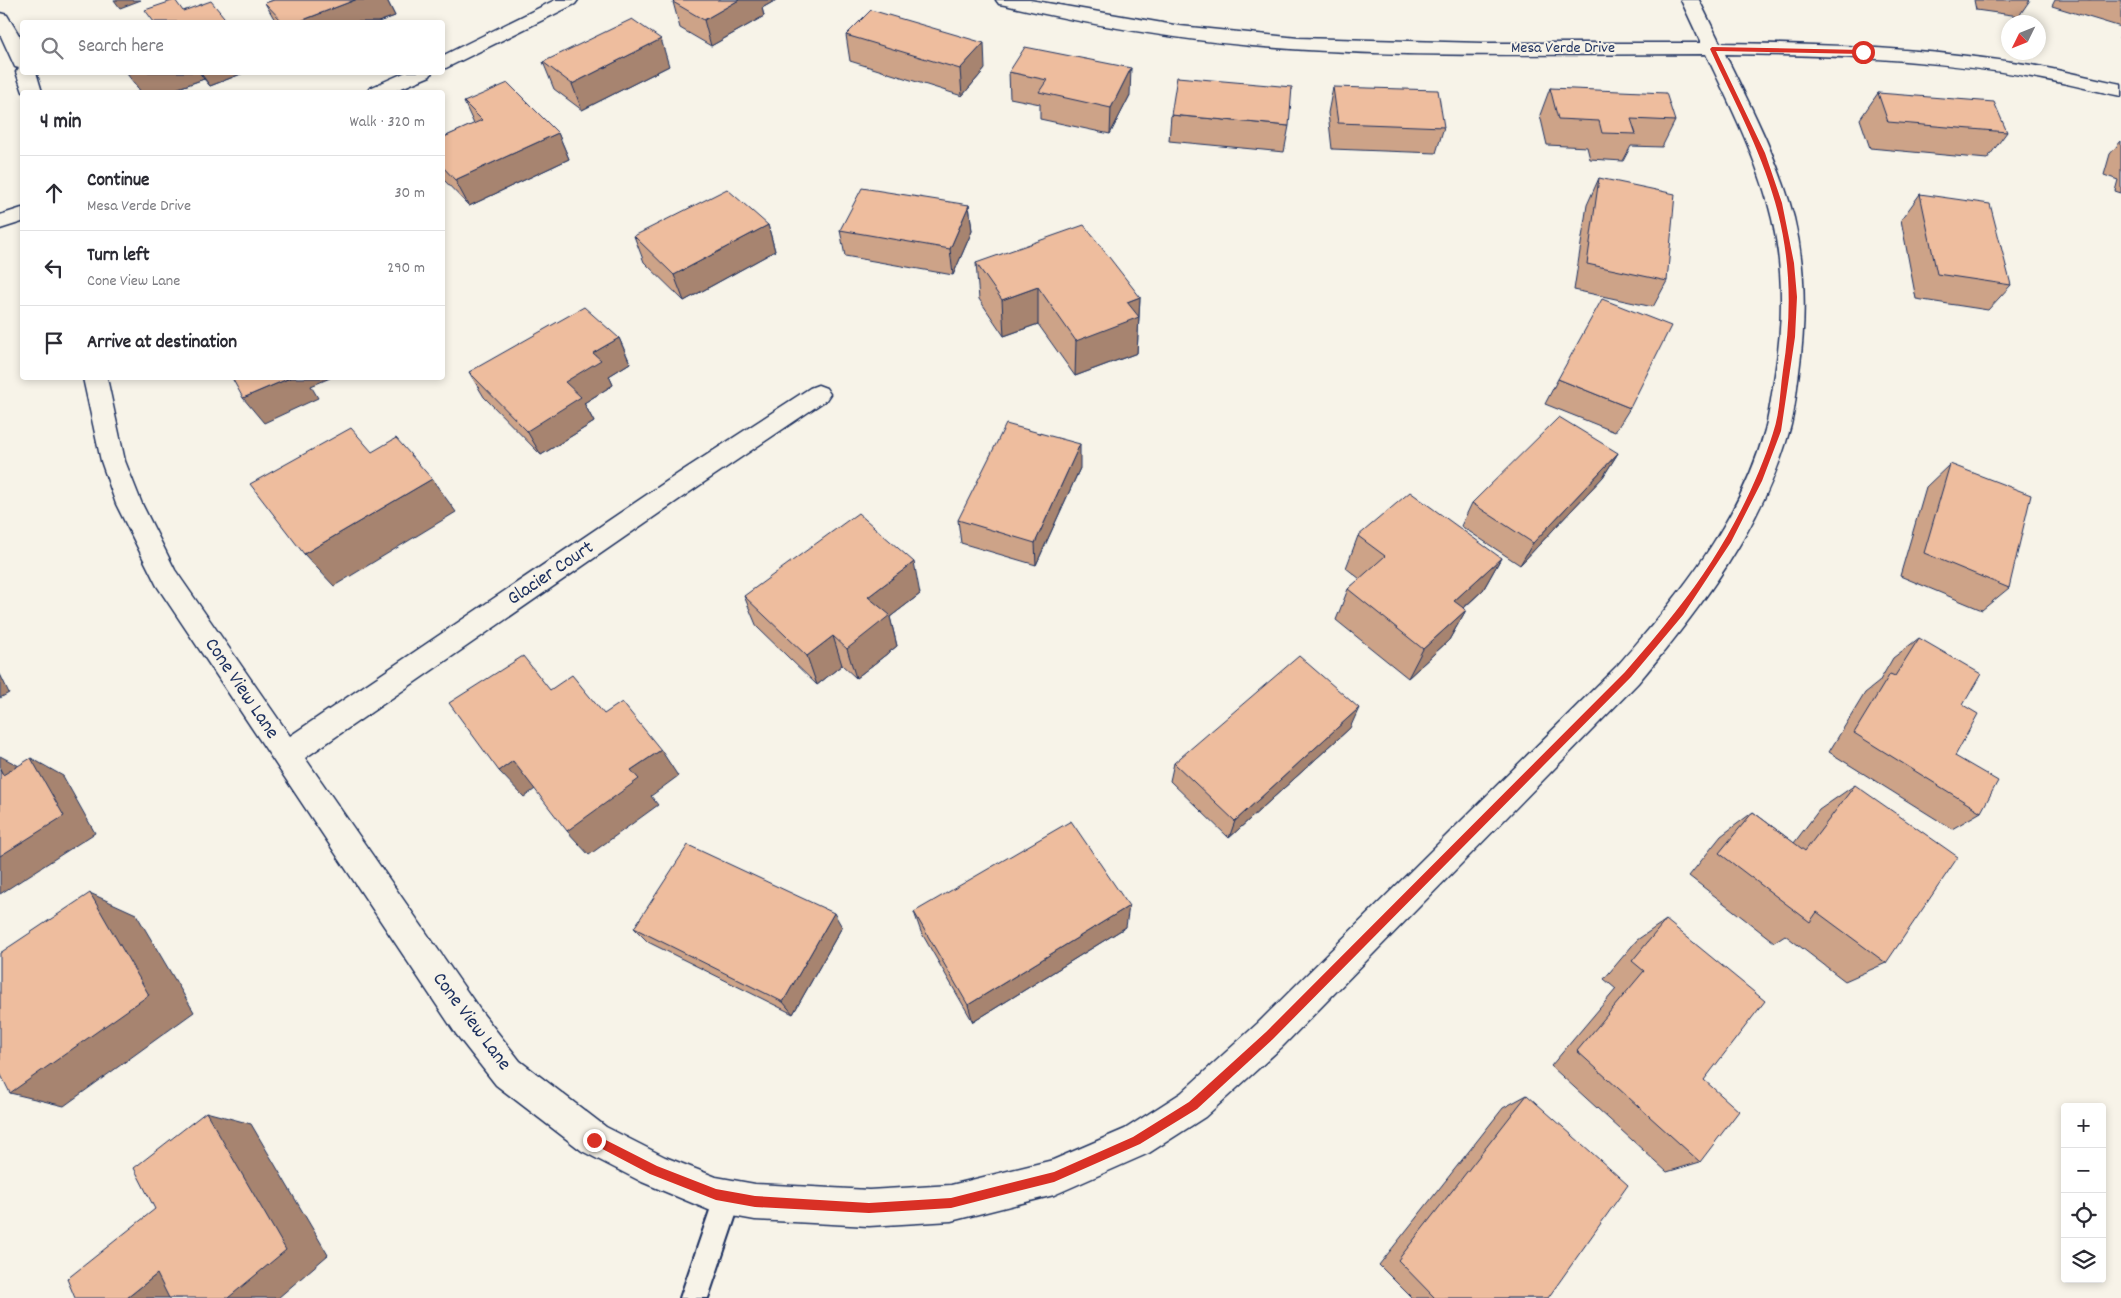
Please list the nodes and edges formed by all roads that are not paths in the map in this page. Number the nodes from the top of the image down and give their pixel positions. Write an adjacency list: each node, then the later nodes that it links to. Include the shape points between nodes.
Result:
1 (569, 0): 7 (street)
2 (1005, 0): 5 (street, Mesa Verde Drive, via 1207,36 1267,41 1392,47)
3 (1690, 0): 5 (street, Cone View Lane)
4 (0, 19): 6 (street)
5 (1712, 49): 12 (street, Mesa Verde Drive, via 1922,56 2025,70); 18 (street, Cone View Lane, via 1762,153 1779,203 1790,263 1792,337 1778,431 1758,481 1729,540 1680,613 1628,674 1270,1035 1193,1105 1137,1141 1054,1177 951,1203 869,1208 755,1202)
6 (20, 57)
7 (445, 62)
8 (27, 75): 10 (street)
9 (416, 75): 11 (street)
10 (32, 90)
11 (381, 90)
12 (2121, 90)
13 (20, 216): 14 (street)
14 (0, 222)
15 (95, 380): 17 (street, Cone View Lane, via 113,460 129,504 162,570)
16 (818, 394): 17 (street, Glacier Court)
17 (286, 755): 18 (street, Cone View Lane, via 468,1022 508,1074 594,1140 654,1170)
18 (728, 1197): 19 (lane)
19 (694, 1298)

